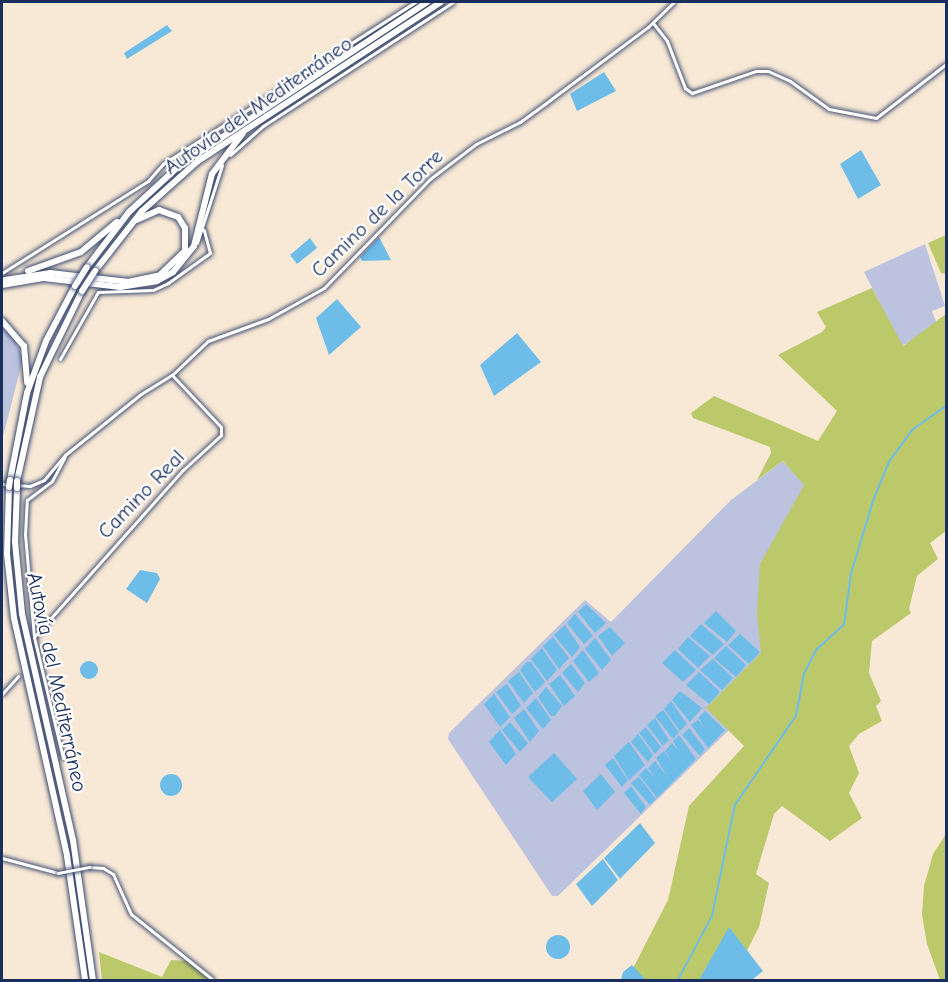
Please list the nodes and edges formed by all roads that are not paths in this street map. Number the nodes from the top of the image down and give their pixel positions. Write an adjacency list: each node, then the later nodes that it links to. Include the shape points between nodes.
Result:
1 (415, 2): 15 (street, via 164,164 148,181)
2 (427, 2): 9 (highway, Autovía del Mediterráneo, via 210,142)
3 (441, 2): 8 (highway, Autovía del Mediterráneo)
4 (453, 2): 10 (street, via 242,142 223,163)
5 (674, 2): 6 (street, Camino de la Torre)
6 (653, 23): 7 (street, via 667,41 688,92 768,71 790,81 828,109 876,118); 19 (street, Camino de la Torre, via 520,122 476,144 430,178 324,288 268,319 214,338)
7 (946, 64)
8 (254, 123): 10 (highway, via 218,163); 11 (highway, Autovía del Mediterráneo, via 177,178)
9 (129, 212): 16 (highway, via 81,252); 20 (highway, Autovía del Mediterráneo, bridge, via 75,286 46,341)
10 (204, 214): 12 (highway)
11 (131, 223): 16 (highway, via 159,210 178,217 188,242 180,260 145,280 114,282 51,273); 29 (highway, Autovía del Mediterráneo, bridge, via 94,271 57,338 30,415 17,484 15,542 22,614 73,840)
12 (201, 233): 13 (street); 13 (street); 14 (highway)
13 (207, 243): 14 (street); 18 (street, via 208,256 190,264 159,288 98,292)
14 (195, 245): 16 (highway, via 173,272 140,285 120,287 44,278)
15 (2, 273)
16 (2, 282)
17 (2, 321): 20 (highway, via 24,346)
18 (60, 359)
19 (172, 375): 21 (street, Camino de la Torre, via 141,394); 23 (street, Camino Real, via 221,427 221,435 119,538)
20 (27, 393): 28 (highway, Autovía del Mediterráneo, via 9,483 7,554 14,618 67,856)
21 (66, 455): 22 (street, Camino de la Torre, via 38,484); 23 (street, via 52,481 26,504 26,580)
22 (2, 483)
23 (34, 637): 26 (street)
24 (18, 676): 25 (street)
25 (2, 694)
26 (63, 758)
27 (2, 858): 30 (street, bridge, via 58,873 103,868 113,874 131,914)
28 (85, 981)
29 (93, 981)
30 (213, 981)

